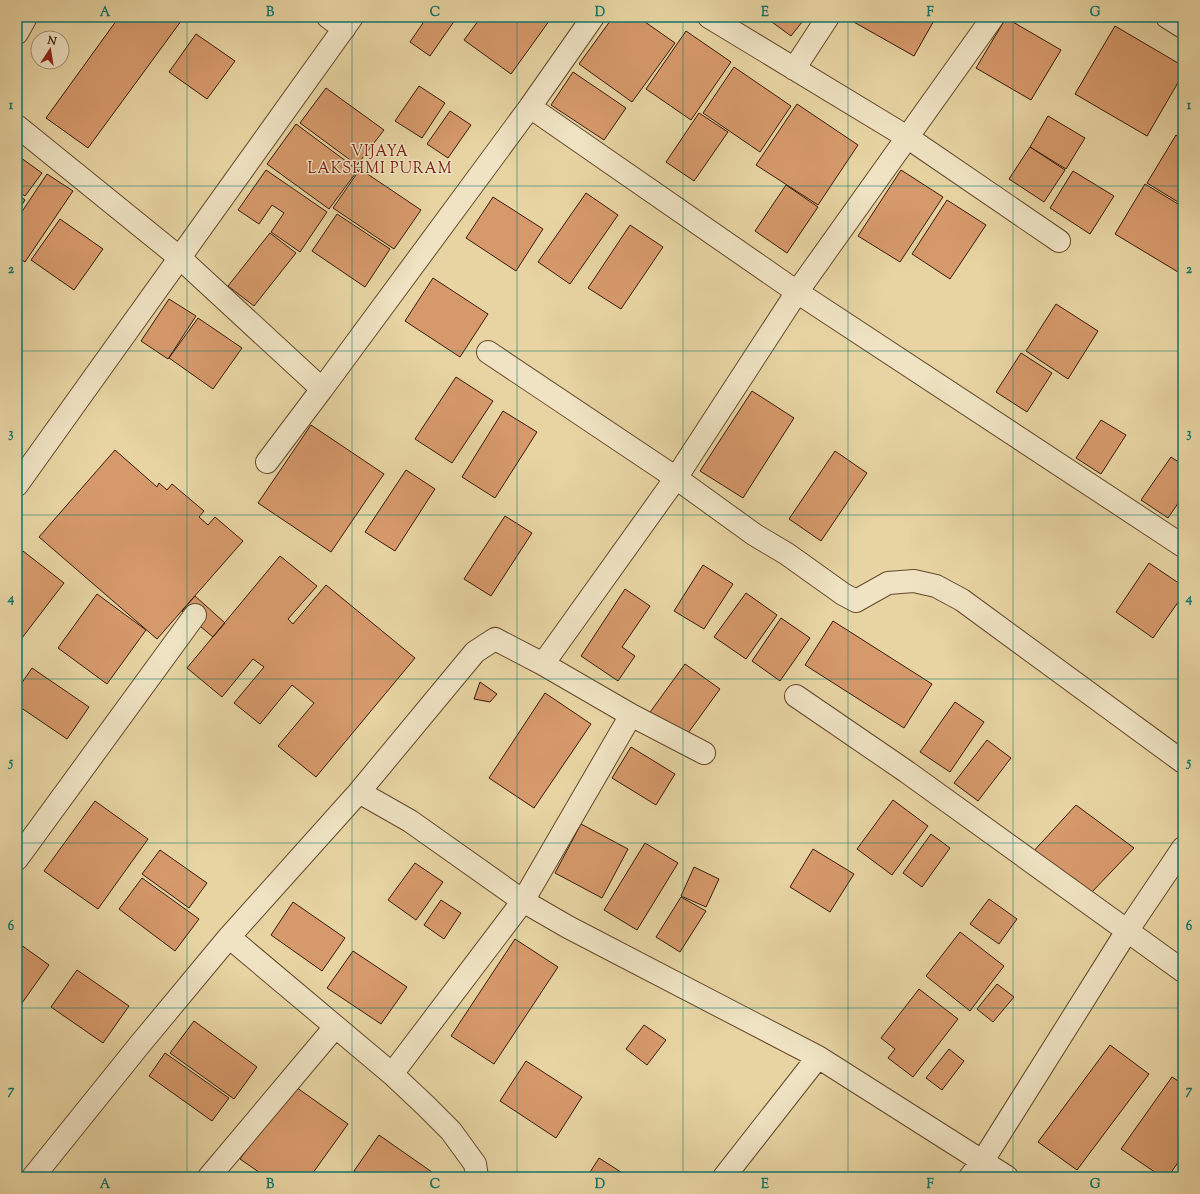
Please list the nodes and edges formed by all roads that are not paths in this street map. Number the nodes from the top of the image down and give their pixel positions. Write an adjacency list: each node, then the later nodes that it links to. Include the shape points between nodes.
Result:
1 (26, 17): 9 (street)
2 (593, 17): 11 (street)
3 (709, 17): 10 (street)
4 (828, 17): 10 (street)
5 (993, 17): 13 (street)
6 (1167, 17): 8 (street)
7 (342, 21): 15 (street)
8 (1183, 27)
9 (17, 33)
10 (794, 69): 13 (street)
11 (530, 107): 16 (street); 18 (street)
12 (17, 126): 15 (street)
13 (907, 138): 14 (street); 16 (street)
14 (1059, 241)
15 (180, 258): 18 (street); 21 (street)
16 (797, 292): 20 (street); 22 (street)
17 (488, 352): 20 (street)
18 (322, 389): 19 (street)
19 (267, 462)
20 (676, 478): 24 (street); 28 (street, via 755,535 856,601 888,583 914,581 936,586 962,600)
21 (17, 485)
22 (1183, 546)
23 (196, 614): 31 (street)
24 (543, 664): 26 (street); 29 (street, via 495,639 475,652)
25 (796, 696): 33 (street, via 907,772)
26 (631, 715): 27 (street); 32 (street)
27 (704, 753)
28 (1183, 762)
29 (359, 792): 32 (street, via 410,821); 34 (street)
30 (1183, 848): 33 (street)
31 (17, 859)
32 (523, 901): 37 (street); 38 (street)
33 (1127, 931): 35 (street); 39 (street)
34 (229, 937): 36 (street); 40 (street)
35 (1183, 971)
36 (335, 1027): 38 (street); 41 (street)
37 (818, 1058): 39 (street); 43 (street)
38 (392, 1074): 42 (street, via 451,1131 475,1164)
39 (976, 1169): 44 (street)
40 (33, 1177)
41 (209, 1177)
42 (477, 1177)
43 (724, 1177)
44 (1007, 1177)

